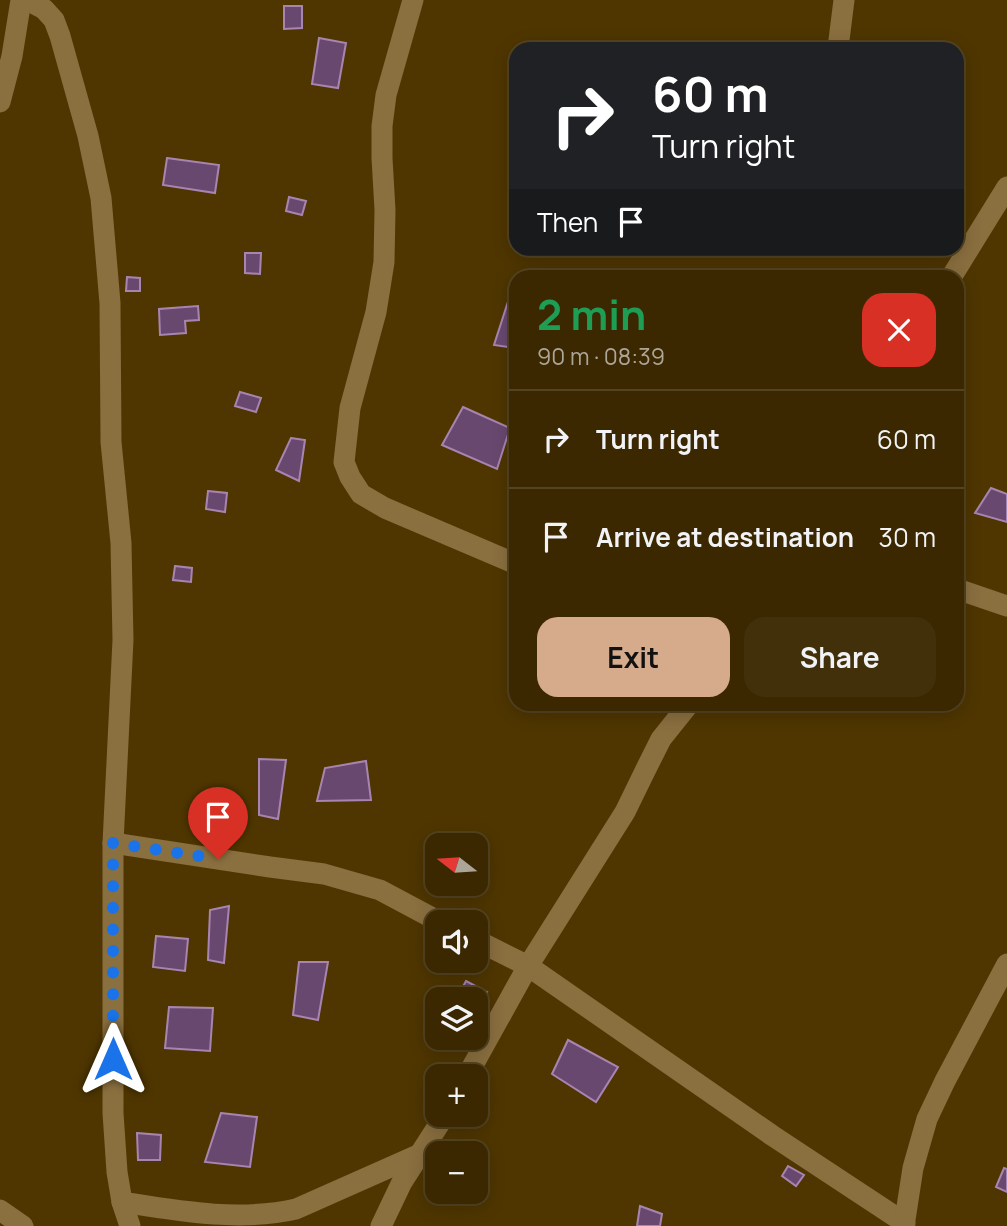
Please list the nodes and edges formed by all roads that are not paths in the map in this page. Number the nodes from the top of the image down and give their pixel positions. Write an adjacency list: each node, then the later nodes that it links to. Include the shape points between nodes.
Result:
1 (20, 0): 6 (street)
2 (27, 0): 13 (street, via 44,9 60,36 101,198 110,303 111,442 121,543 123,640)
3 (413, 0): 9 (street, via 386,95 382,126 384,262 376,312 350,408 344,462 361,494)
4 (844, 0): 5 (street)
5 (839, 40)
6 (0, 102)
7 (1007, 187): 8 (street)
8 (956, 270)
9 (509, 562)
10 (964, 591): 11 (street)
11 (1007, 606)
12 (683, 711): 17 (street, via 661,739 625,812)
13 (113, 843): 14 (street, via 324,874 380,890); 21 (street, via 113,1113)
14 (425, 914)
15 (488, 946): 17 (street)
16 (1007, 964): 23 (street, via 927,1119)
17 (528, 967): 18 (street); 23 (street)
18 (474, 1064)
19 (437, 1127): 20 (street)
20 (419, 1154): 21 (street, via 296,1209 277,1213 186,1212); 26 (street)
21 (122, 1202): 25 (street)
22 (0, 1210): 24 (street)
23 (904, 1224)
24 (23, 1226)
25 (130, 1226)
26 (382, 1226)

